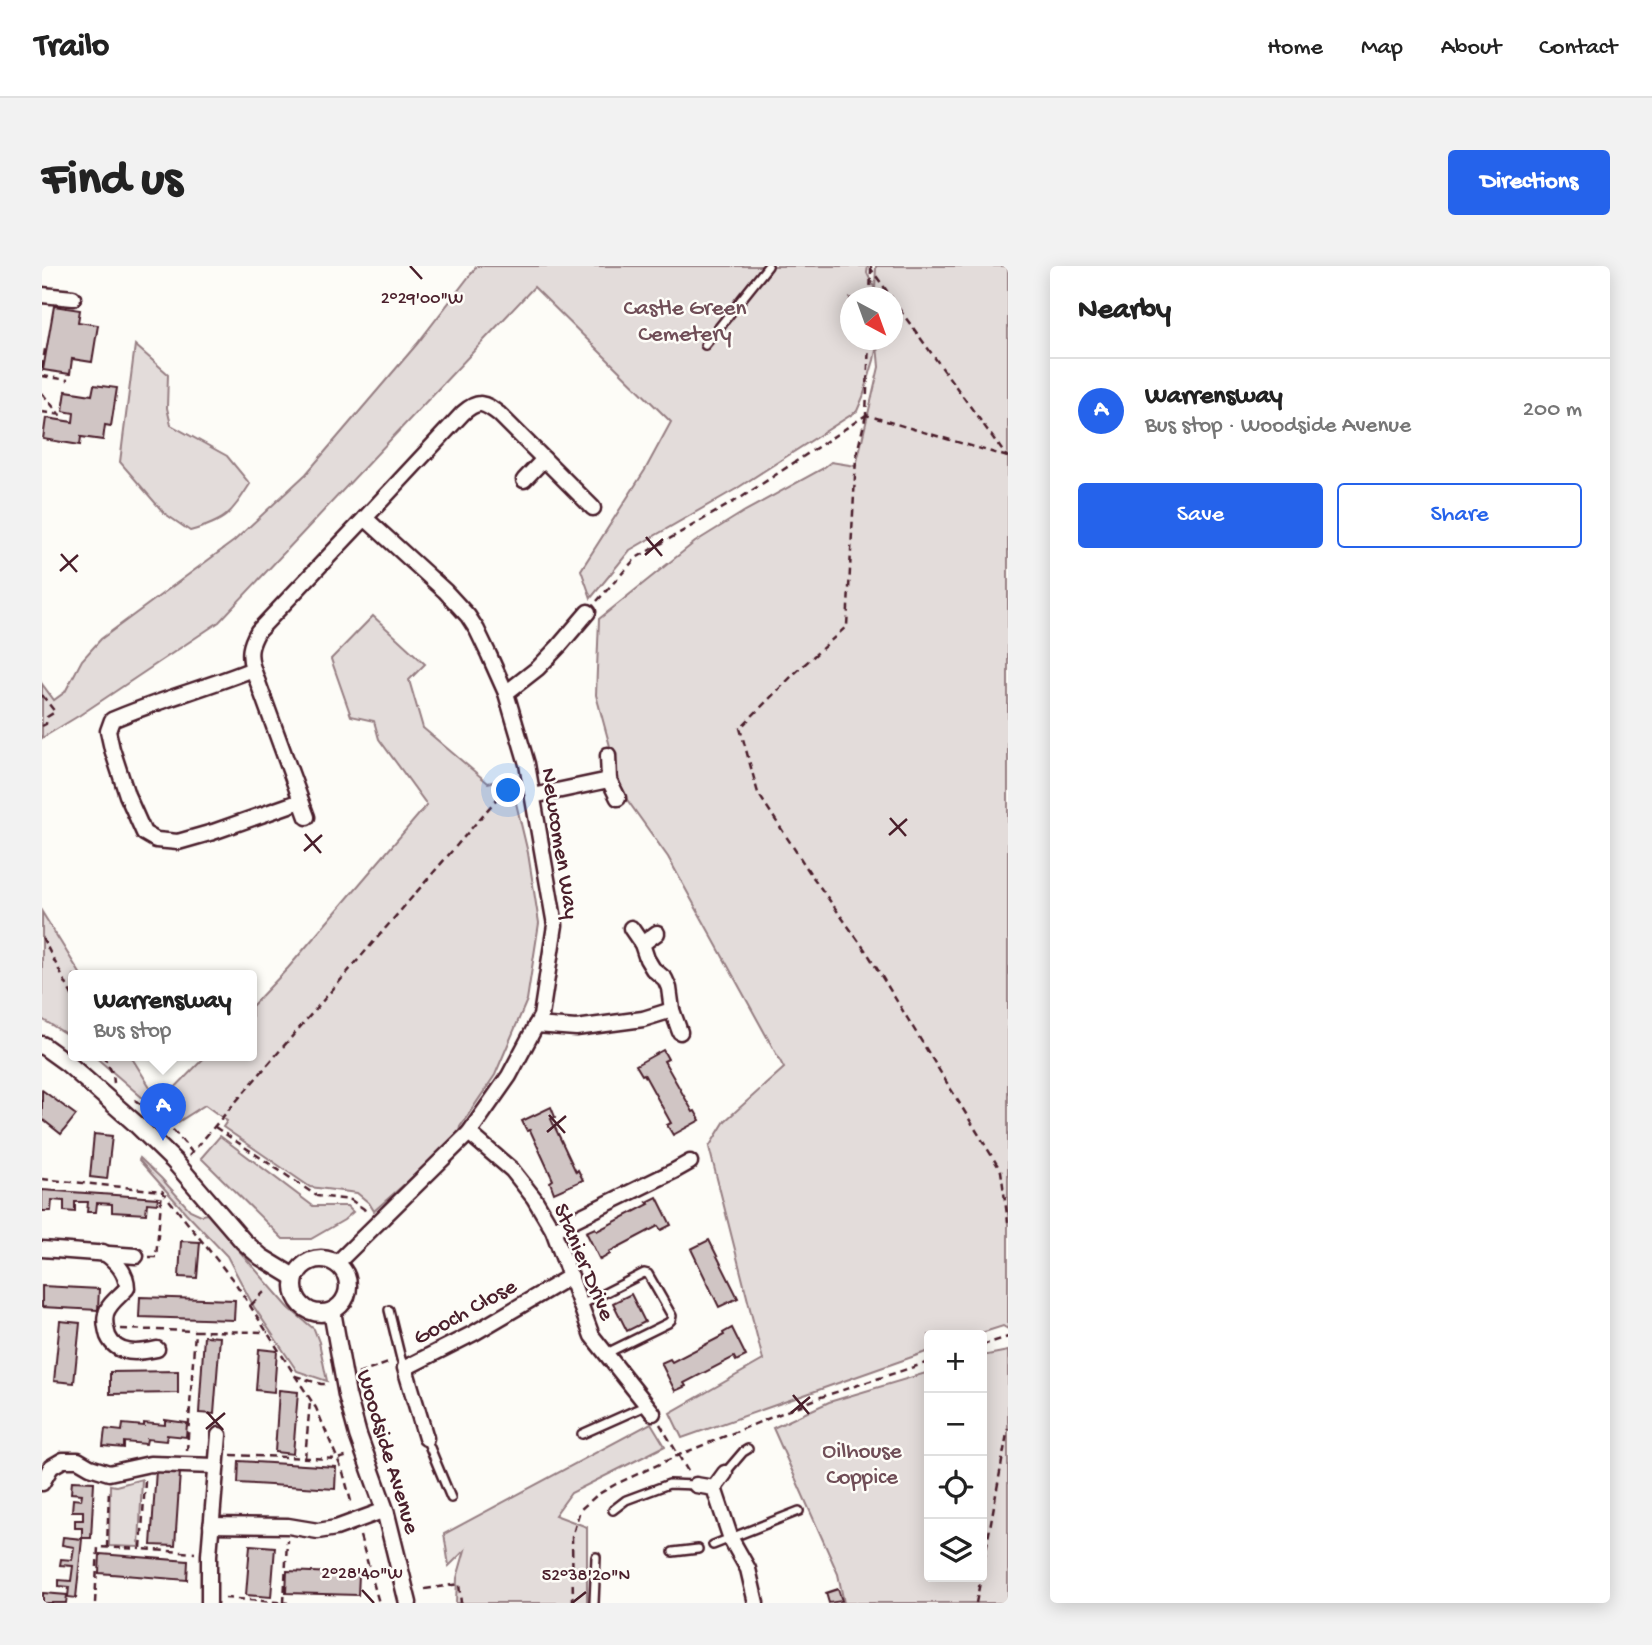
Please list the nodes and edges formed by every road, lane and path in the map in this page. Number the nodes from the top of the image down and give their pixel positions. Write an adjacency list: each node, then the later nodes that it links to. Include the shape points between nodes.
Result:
1 (768, 266): 8 (lane)
2 (871, 267): 3 (path); 4 (path)
3 (870, 287)
4 (885, 287)
5 (42, 295): 6 (street)
6 (73, 298)
7 (903, 313): 17 (path)
8 (705, 345)
9 (44, 349): 11 (path)
10 (869, 350): 16 (path)
11 (42, 368)
12 (42, 376): 13 (path)
13 (68, 380)
14 (42, 393): 15 (path, via 61,414)
15 (42, 412)
16 (866, 415): 17 (path); 22 (path, via 742,497 636,558); 51 (path, via 856,457 847,626 740,729 758,793 868,954 1001,1171)
17 (1008, 457)
18 (544, 459): 19 (street); 20 (street); 21 (street, via 499,414 479,403 471,406)
19 (524, 480)
20 (593, 508)
21 (365, 518): 23 (street, via 258,631 249,656); 24 (street, Newcomen Way, via 468,616)
22 (588, 611): 24 (street, via 538,668)
23 (253, 669): 32 (street); 32 (street, via 112,720 108,731 127,795 144,833 156,840 178,842)
24 (506, 694): 28 (street, Newcomen Way)
25 (42, 695): 26 (path, via 55,712)
26 (42, 726)
27 (608, 755): 29 (street)
28 (527, 764): 30 (street, Newcomen Way); 46 (path)
29 (609, 780): 30 (street); 31 (street)
30 (533, 796): 40 (street, Newcomen Way, via 555,925)
31 (618, 798)
32 (301, 801): 33 (street)
33 (307, 817)
34 (631, 928): 37 (street)
35 (657, 933): 37 (street)
36 (42, 937): 38 (path)
37 (642, 944): 39 (street, via 653,969 665,979)
38 (68, 987)
39 (672, 1010): 40 (street, via 643,1019 576,1028); 41 (street)
40 (536, 1025): 47 (street, Newcomen Way, via 509,1076)
41 (680, 1032)
42 (42, 1045): 59 (street, via 164,1151 243,1241)
43 (106, 1061): 44 (path)
44 (114, 1083)
45 (134, 1099): 46 (path, via 192,1152)
46 (215, 1126): 52 (path, via 317,1196 351,1200 364,1209)
47 (469, 1133): 52 (street, Newcomen Way); 53 (street, Stanier Drive, via 512,1170)
48 (690, 1162): 53 (street)
49 (42, 1179): 50 (path)
50 (162, 1191): 56 (path, via 156,1257); 62 (path)
51 (1008, 1222)
52 (374, 1226): 57 (street, Newcomen Way)
53 (553, 1230): 58 (street, Stanier Drive)
54 (42, 1249): 55 (street)
55 (103, 1252): 56 (street); 65 (street, via 127,1280 127,1288 106,1312)
56 (136, 1256)
57 (337, 1263): 59 (street, via 317,1258); 64 (street, via 349,1288 342,1305)
58 (571, 1276): 61 (street, Stanier Drive); 72 (street, Gooch Close, via 474,1333)
59 (294, 1277): 64 (street, via 296,1296 305,1308 321,1314)
60 (268, 1288): 62 (path)
61 (581, 1304): 71 (street, Stanier Drive, via 592,1336); 71 (lane, via 644,1273 671,1316 668,1323)
62 (250, 1306): 67 (path)
63 (389, 1310): 72 (lane)
64 (332, 1311): 97 (street, Woodside Avenue, via 346,1395)
65 (106, 1329): 66 (path); 70 (street, via 110,1340 126,1352)
66 (195, 1331): 67 (path); 90 (path)
67 (268, 1332): 75 (path)
68 (1008, 1337): 69 (path)
69 (987, 1343)
70 (157, 1349)
71 (607, 1353): 78 (street, Stanier Drive)
72 (403, 1363): 74 (path); 82 (street, Gooch Close)
73 (924, 1364): 85 (path, via 821,1397)
74 (357, 1374)
75 (295, 1376): 76 (path); 77 (path)
76 (328, 1384)
77 (311, 1400): 86 (path); 88 (path)
78 (651, 1409): 80 (lane); 85 (path)
79 (1008, 1428): 105 (path)
80 (582, 1434)
81 (219, 1435): 87 (street)
82 (426, 1438): 96 (lane)
83 (748, 1450): 92 (lane)
84 (351, 1455): 88 (path)
85 (679, 1455): 94 (path); 121 (path, via 616,1484 580,1510 572,1537)
86 (305, 1458): 87 (path); 88 (path)
87 (216, 1460): 90 (street); 101 (street)
88 (338, 1460): 100 (path)
89 (146, 1464): 90 (street); 91 (street); 108 (path)
90 (187, 1465)
91 (109, 1473): 93 (street, via 78,1460 63,1460 51,1467); 107 (path)
92 (725, 1473): 95 (street)
93 (42, 1483)
94 (696, 1485): 95 (street); 98 (lane, via 669,1484)
95 (714, 1488): 104 (street)
96 (450, 1498)
97 (385, 1510): 102 (street, via 318,1531); 119 (street, Woodside Avenue)
98 (612, 1510)
99 (799, 1511): 104 (lane)
100 (354, 1516)
101 (211, 1525): 102 (street); 111 (street)
102 (288, 1526): 117 (path)
103 (358, 1528): 118 (path)
104 (730, 1539): 106 (lane); 123 (street, via 748,1569)
105 (987, 1542)
106 (713, 1545)
107 (107, 1548): 108 (path); 116 (path, via 98,1547)
108 (141, 1549): 111 (path)
109 (698, 1549): 110 (lane)
110 (673, 1552)
111 (209, 1555): 115 (street)
112 (596, 1557): 122 (lane)
113 (980, 1582): 124 (path)
114 (425, 1589): 120 (path, via 459,1584)
115 (209, 1600): 117 (path)
116 (95, 1603)
117 (285, 1603)
118 (379, 1603)
119 (408, 1603)
120 (460, 1603)
121 (573, 1603)
122 (594, 1603)
123 (756, 1603)
124 (976, 1603)

